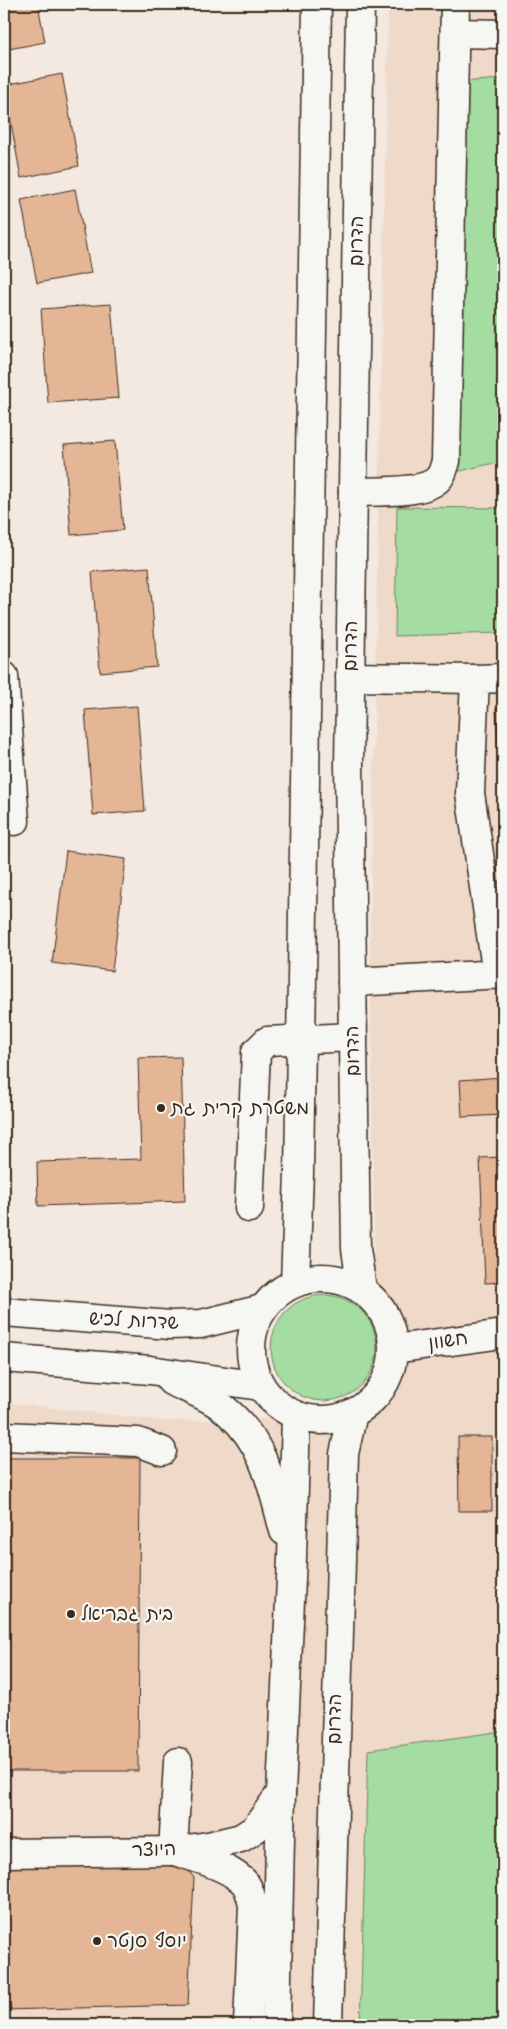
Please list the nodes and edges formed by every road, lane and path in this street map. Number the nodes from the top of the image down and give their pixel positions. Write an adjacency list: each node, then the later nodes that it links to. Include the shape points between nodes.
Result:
1 (317, 4): 15 (main road)
2 (360, 4): 6 (main road, הדרום)
3 (456, 4): 4 (main road)
4 (455, 33): 5 (main road); 6 (main road, via 446,461 438,480 421,488)
5 (503, 34)
6 (353, 492): 8 (main road, הדרום)
7 (4, 676): 11 (main road)
8 (350, 677): 10 (main road); 13 (main road, הדרום)
9 (503, 678): 10 (main road)
10 (475, 679): 12 (main road, via 470,793)
11 (15, 821)
12 (500, 975): 13 (main road)
13 (352, 982): 14 (main road, הדרום)
14 (353, 1037): 15 (main road); 18 (main road, הדרום, via 356,1249)
15 (301, 1039): 16 (main road, via 267,1041 256,1052); 17 (main road)
16 (249, 1208)
17 (295, 1283): 18 (main road, via 329,1278 346,1281); 19 (main road, via 283,1289)
18 (362, 1289): 22 (main road, via 379,1305 390,1326)
19 (262, 1309): 20 (main road, שדרות לכיש, via 201,1324 171,1325); 25 (main road, via 251,1340 254,1372)
20 (4, 1312)
21 (503, 1334): 22 (main road, חשוון)
22 (394, 1349): 26 (main road, via 391,1369 383,1387)
23 (4, 1358): 24 (main road)
24 (150, 1370): 25 (main road); 30 (main road, via 228,1411 252,1437 267,1469)
25 (260, 1386): 27 (main road, via 276,1404)
26 (353, 1414): 27 (main road, via 335,1420); 37 (main road, הדרום, via 344,1454)
27 (296, 1416): 30 (main road)
28 (4, 1436): 29 (main road, via 138,1442)
29 (162, 1451)
30 (292, 1558): 32 (main road)
31 (178, 1762): 33 (main road)
32 (281, 1793): 33 (main road, היוצר, via 256,1828 241,1838); 36 (main road)
33 (173, 1851): 34 (main road, היוצר); 35 (main road, via 220,1867 243,1881 249,1892 253,1905)
34 (4, 1853)
35 (248, 2025)
36 (276, 2025)
37 (328, 2025)

